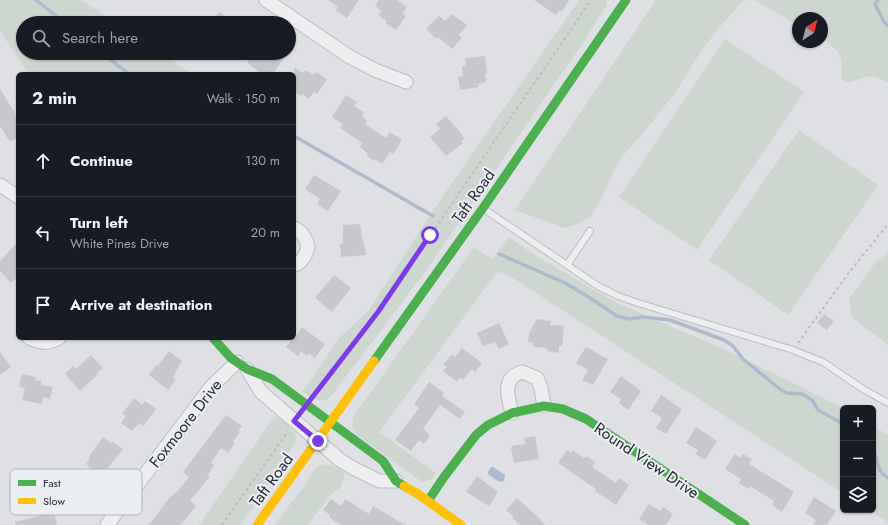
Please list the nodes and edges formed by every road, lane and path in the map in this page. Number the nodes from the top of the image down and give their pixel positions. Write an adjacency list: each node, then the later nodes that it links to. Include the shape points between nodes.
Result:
1 (266, 0): 4 (street)
2 (591, 0): 21 (path, via 378,312)
3 (626, 0): 9 (street, Taft Road)
4 (290, 16)
5 (296, 20): 6 (street, via 350,56 375,70)
6 (406, 82)
7 (0, 185): 8 (street)
8 (16, 196)
9 (483, 208): 14 (lane); 25 (street, Taft Road)
10 (888, 224): 18 (path)
11 (296, 229): 13 (street, via 304,235 308,246 304,258)
12 (590, 231): 14 (lane)
13 (296, 264)
14 (567, 265): 18 (lane, via 598,286 624,298)
15 (34, 340): 16 (street, via 42,343)
16 (54, 340)
17 (215, 340): 19 (street, via 231,358)
18 (793, 350): 20 (lane, via 823,362 863,390)
19 (242, 365): 21 (street, via 272,378); 24 (street, via 261,392); 27 (street, Foxmoore Drive, via 211,387)
20 (888, 403)
21 (307, 404): 25 (street)
22 (544, 406): 23 (street, Round View Drive); 23 (street, via 537,378 522,372 515,375 507,387); 35 (street, Round View Drive, via 563,409 586,419)
23 (512, 413): 29 (street, Round View Drive, via 488,425 476,435)
24 (294, 421): 26 (street); 32 (path)
25 (331, 422): 26 (street, Taft Road); 28 (street, via 383,461)
26 (318, 441): 28 (street, via 353,468 379,481); 33 (street, Taft Road)
27 (142, 479)
28 (396, 481): 29 (street)
29 (428, 501): 34 (street)
30 (115, 515): 31 (street, Foxmoore Drive)
31 (107, 525)
32 (222, 525)
33 (257, 525)
34 (461, 525)
35 (744, 525)

